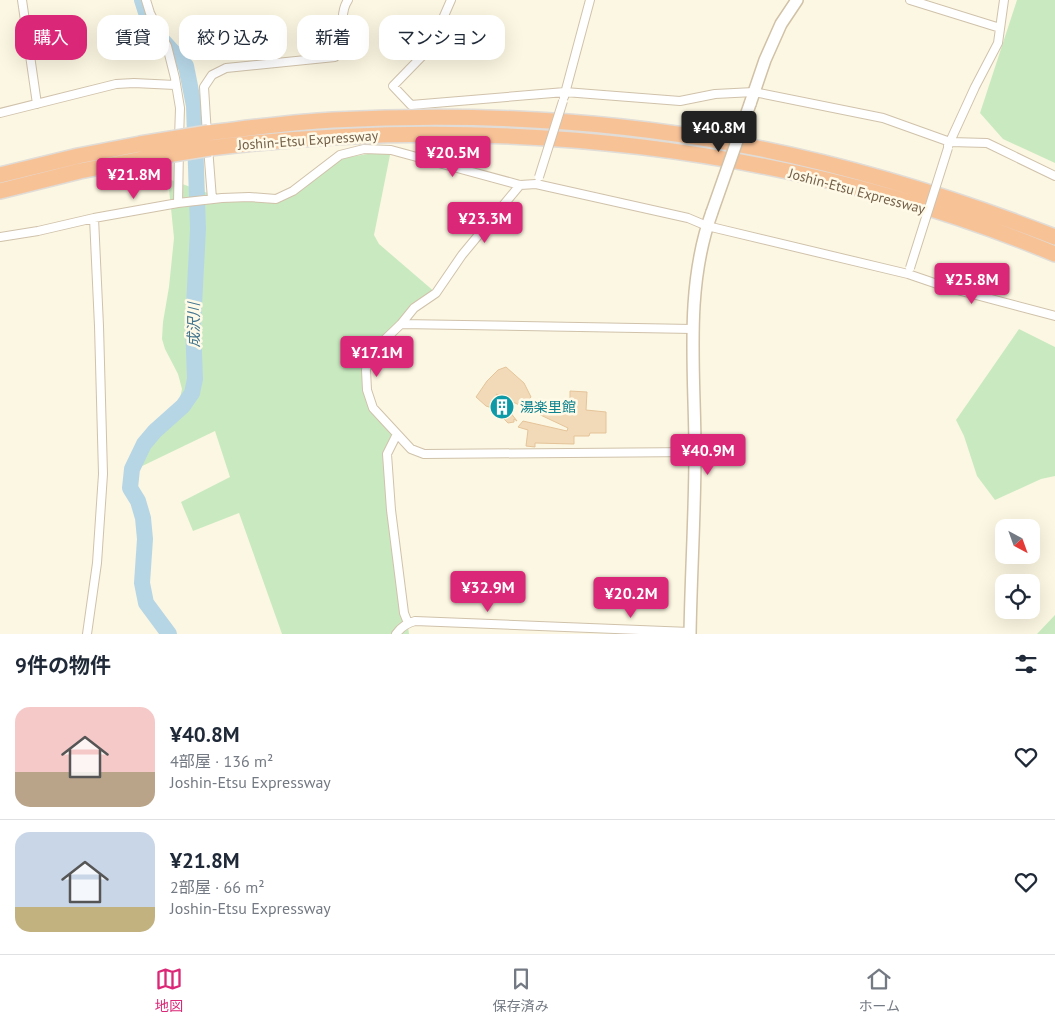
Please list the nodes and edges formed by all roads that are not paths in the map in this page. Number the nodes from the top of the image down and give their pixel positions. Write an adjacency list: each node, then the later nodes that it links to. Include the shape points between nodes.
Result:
1 (22, 0): 13 (street)
2 (146, 0): 10 (street, via 167,46)
3 (348, 0): 22 (street, via 342,21 345,41 335,57 226,68 212,74 204,87)
4 (451, 0): 11 (street, via 430,48 392,86 411,106)
5 (590, 0): 11 (street)
6 (797, 0): 12 (street, via 781,24)
7 (910, 0): 9 (street)
8 (1004, 0): 9 (street)
9 (1000, 28): 16 (street, via 998,43)
10 (175, 85): 13 (street, via 116,84); 23 (street, via 180,108)
11 (565, 92): 12 (street, via 680,101 715,94); 19 (street, bridge)
12 (754, 92): 16 (street, via 883,118); 25 (street, bridge)
13 (37, 104): 14 (street)
14 (0, 113)
15 (209, 140): 17 (highway, Joshin-Etsu Expressway, bridge, via 140,144); 21 (highway, Joshin-Etsu Expressway, bridge, via 142,159); 27 (highway, Joshin-Etsu Expressway, via 332,120 464,118 668,133 731,143 866,174 929,192); 28 (highway, Joshin-Etsu Expressway, via 463,134 592,142 668,151 747,164 865,190 987,228)
16 (949, 145): 18 (street, via 987,143); 29 (street, bridge)
17 (0, 175)
18 (1055, 176)
19 (537, 180): 20 (street); 25 (street, via 688,218)
20 (520, 185): 22 (street, via 391,150 364,149 340,155 293,191 276,198); 31 (street, via 462,255 436,294 414,308)
21 (0, 191)
22 (212, 199): 23 (street)
23 (178, 203): 24 (street)
24 (94, 218): 26 (street); 37 (street, via 103,474 98,563)
25 (707, 226): 29 (street); 32 (street, via 696,279)
26 (0, 237)
27 (1055, 237)
28 (1055, 254)
29 (909, 271): 30 (street, via 946,287)
30 (1055, 316)
31 (401, 324): 32 (street); 33 (street, via 378,346 369,358 366,370 367,390 373,408)
32 (692, 329): 34 (street)
33 (397, 434): 34 (street, via 411,449 424,454); 35 (street, via 387,454 391,510)
34 (695, 452): 36 (street)
35 (408, 623): 36 (street); 38 (street)
36 (690, 633)
37 (87, 634)
38 (396, 634)

